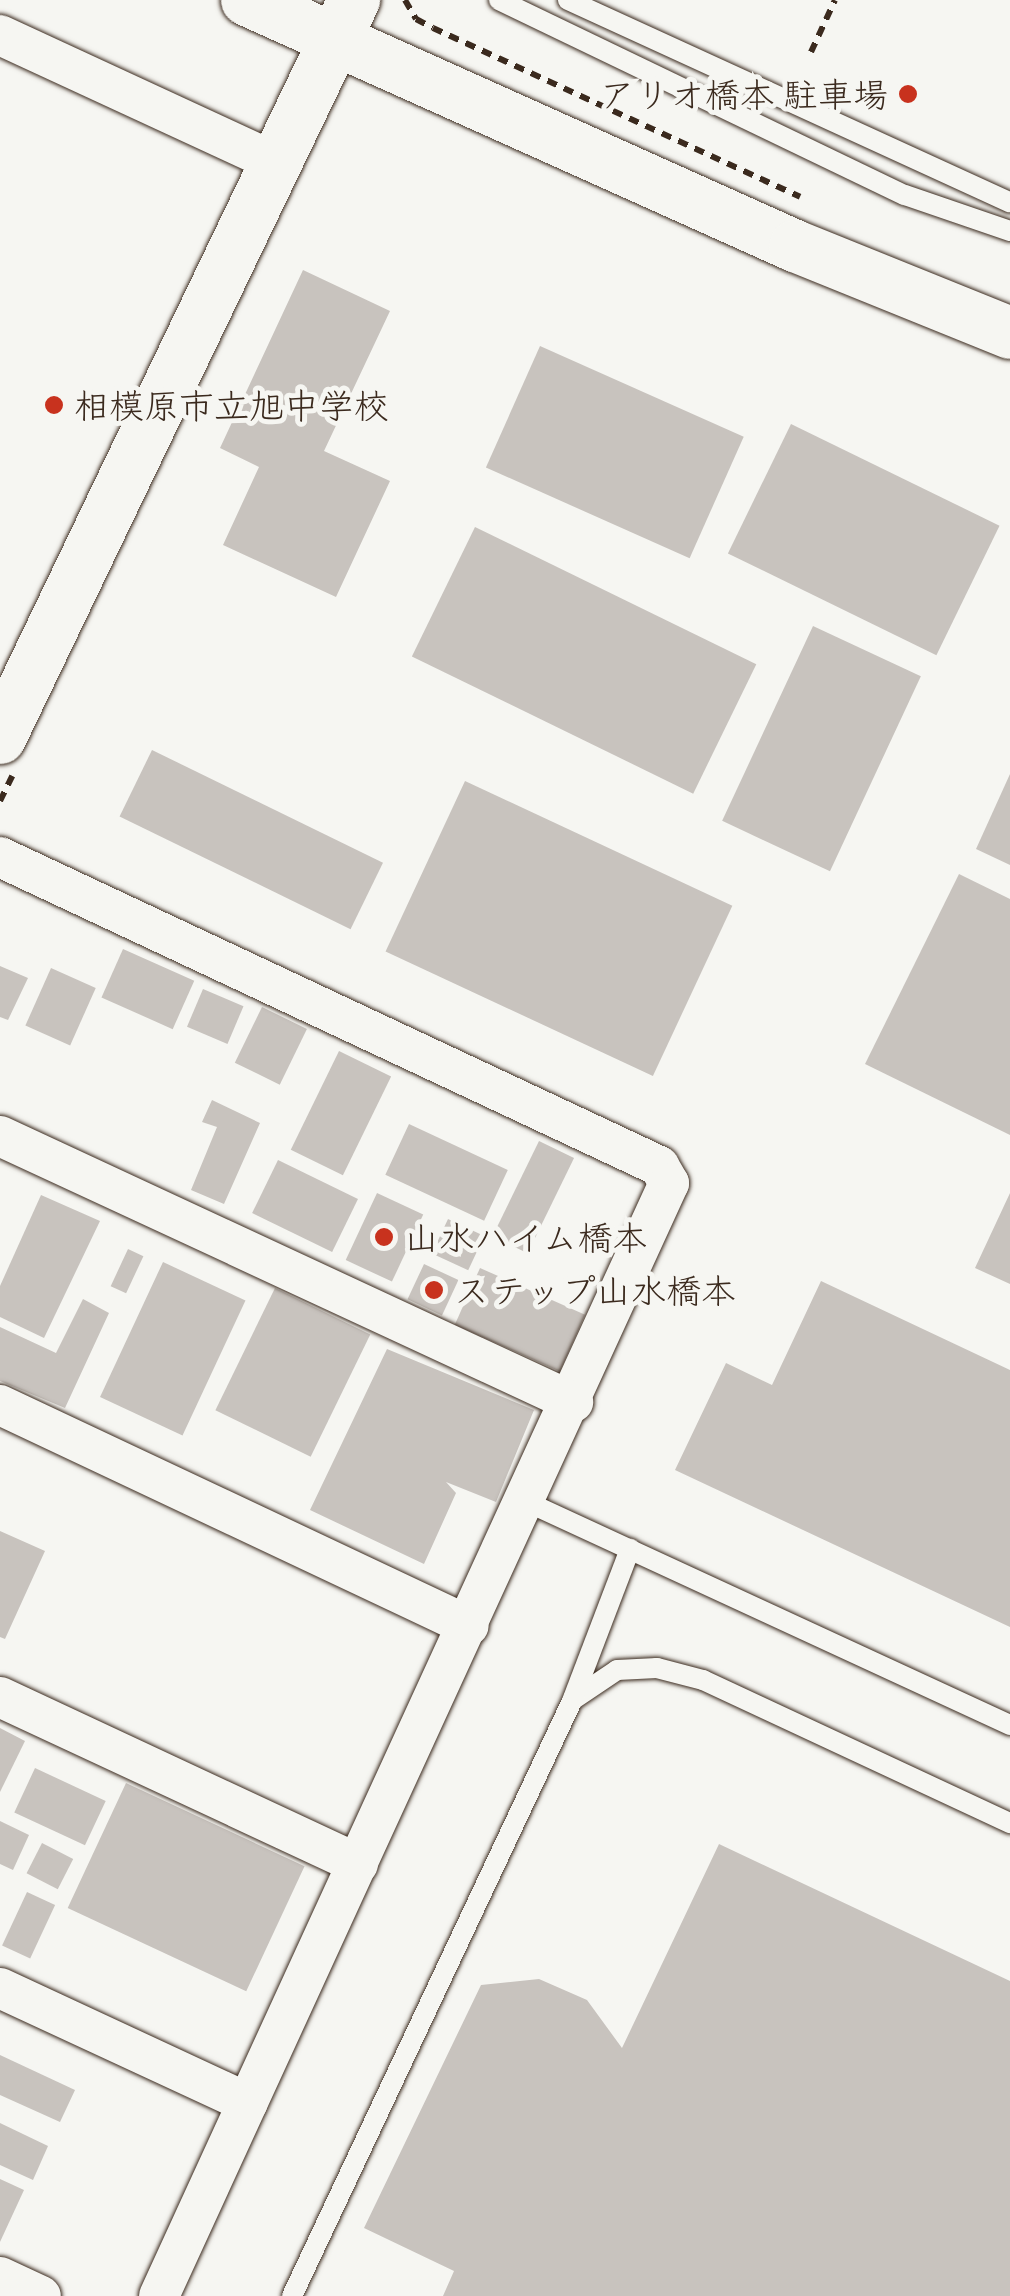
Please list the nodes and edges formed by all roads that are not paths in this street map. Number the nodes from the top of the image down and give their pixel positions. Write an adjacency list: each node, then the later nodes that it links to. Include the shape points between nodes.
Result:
1 (246, 0): 4 (street)
2 (499, 0): 8 (lane, via 905,195)
3 (568, 0): 7 (lane)
4 (344, 21): 6 (street); 9 (street, via 795,246)
5 (0, 34): 6 (street)
6 (277, 163): 10 (street)
7 (1010, 202)
8 (1010, 231)
9 (1010, 333)
10 (8, 752)
11 (0, 857): 13 (street, via 660,1166 668,1194)
12 (0, 1136): 13 (street)
13 (573, 1402): 15 (street)
14 (0, 1405): 17 (street)
15 (527, 1502): 16 (lane); 17 (street)
16 (630, 1550): 19 (lane); 20 (lane)
17 (469, 1626): 22 (street)
18 (0, 1697): 22 (street)
19 (572, 1701): 21 (lane, via 617,1670 657,1668 703,1680); 28 (lane)
20 (1010, 1726)
21 (1010, 1823)
22 (358, 1864): 24 (street)
23 (0, 1988): 24 (street)
24 (248, 2104): 27 (street)
25 (0, 2277): 26 (street)
26 (41, 2296)
27 (158, 2296)
28 (292, 2296)

